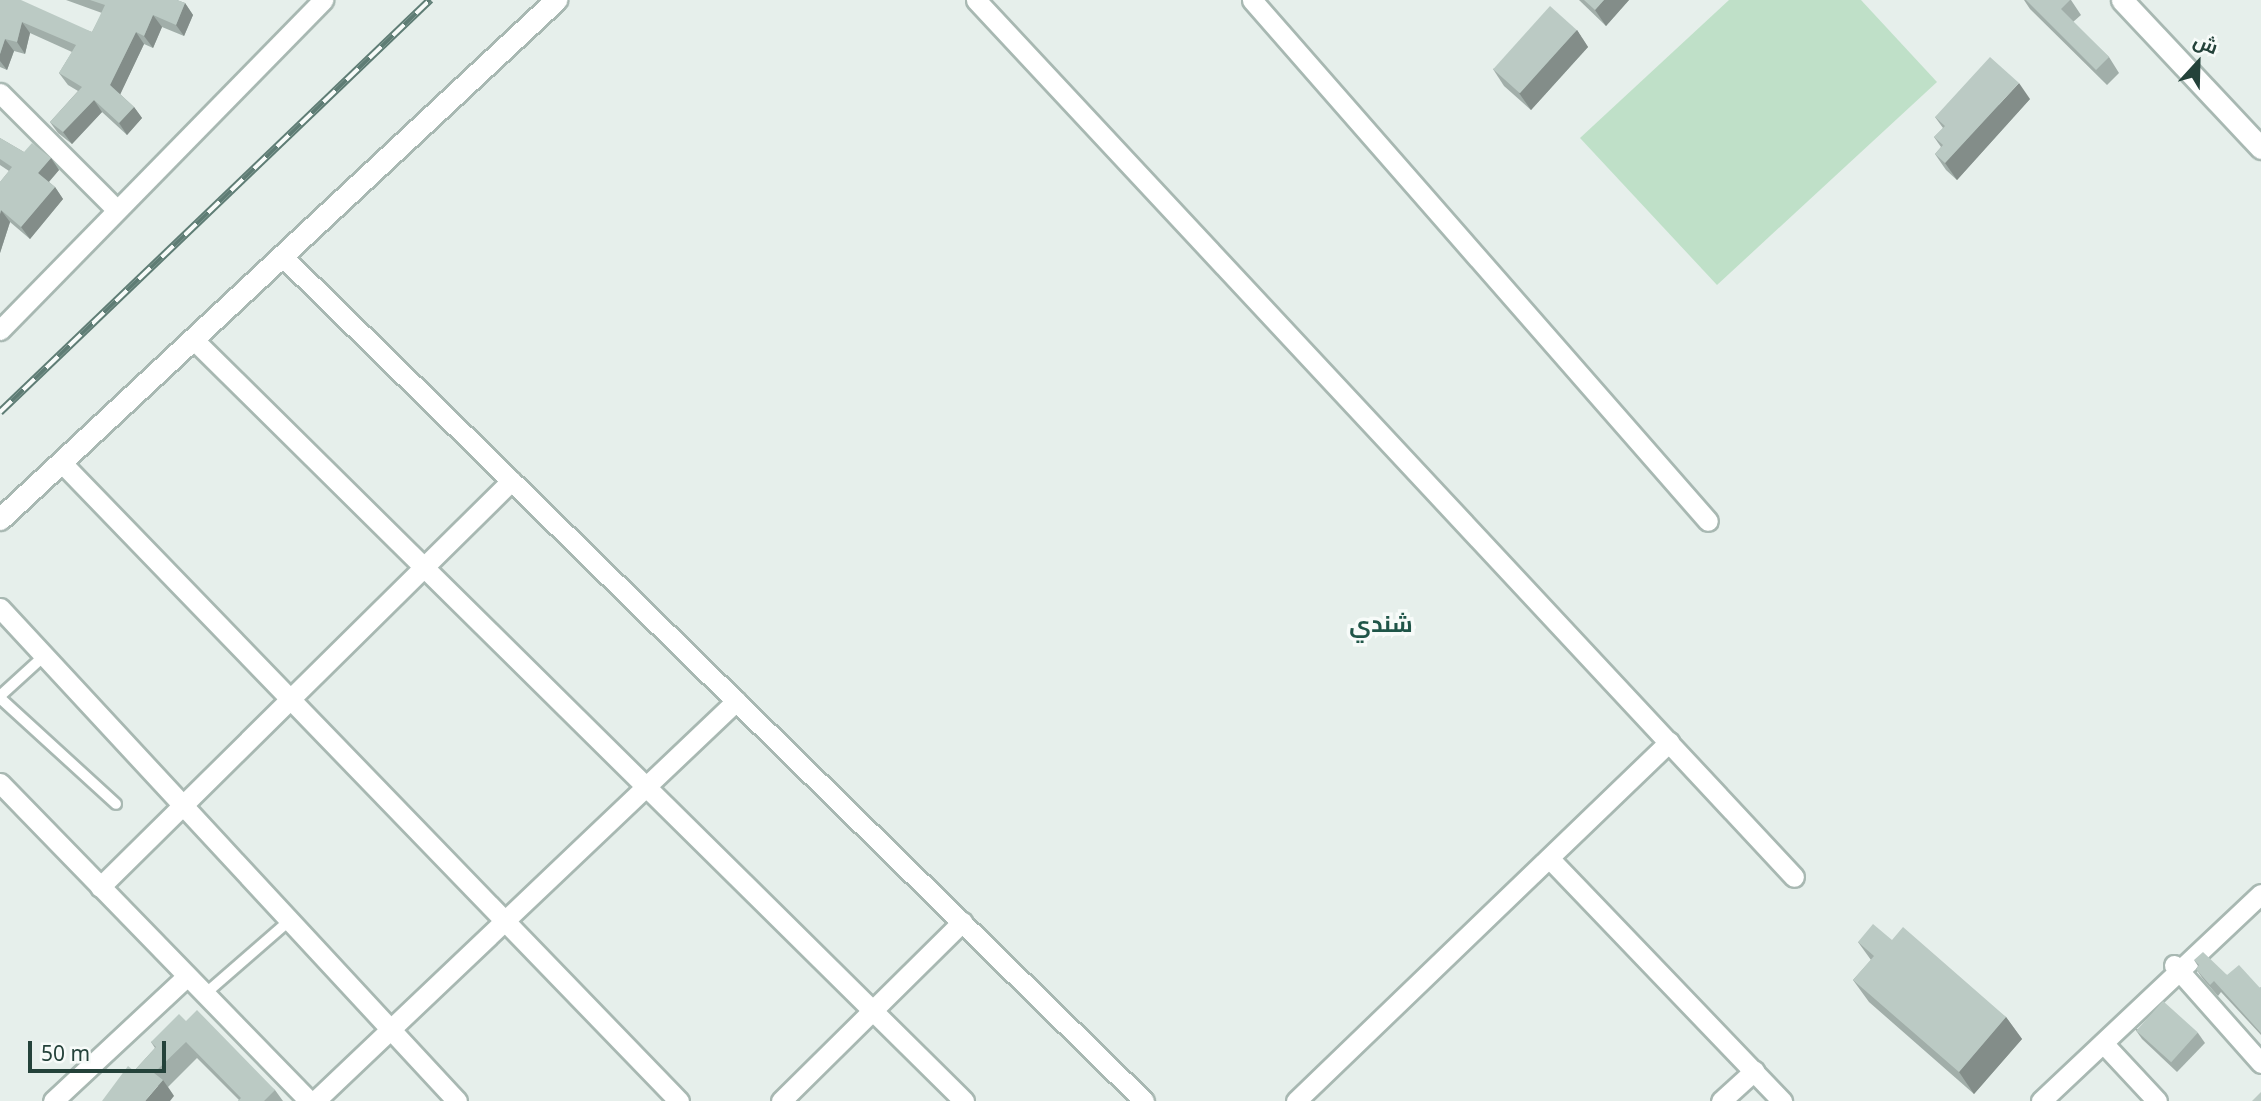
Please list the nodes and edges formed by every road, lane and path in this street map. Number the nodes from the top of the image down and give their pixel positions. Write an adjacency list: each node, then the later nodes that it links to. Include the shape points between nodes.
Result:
1 (323, 0): 8 (street)
2 (556, 0): 9 (street)
3 (1252, 0): 15 (street)
4 (2122, 0): 7 (street)
5 (985, 3): 22 (street)
6 (0, 93): 8 (street)
7 (2261, 148)
8 (116, 209): 10 (street)
9 (282, 256): 11 (street); 13 (street)
10 (0, 330)
11 (193, 340): 12 (street); 16 (street)
12 (61, 462): 14 (street); 20 (street)
13 (511, 481): 16 (street); 21 (street)
14 (0, 519)
15 (1708, 521)
16 (424, 568): 20 (street); 24 (street)
17 (0, 608): 18 (street)
18 (44, 656): 19 (lane); 26 (street)
19 (0, 697): 25 (lane)
20 (290, 699): 26 (street); 32 (street)
21 (736, 701): 24 (street); 33 (street)
22 (1669, 742): 27 (street); 28 (street)
23 (0, 783): 29 (street)
24 (645, 787): 32 (street); 37 (street)
25 (116, 804)
26 (183, 805): 29 (street); 31 (street)
27 (1549, 858): 41 (street); 50 (street)
28 (1794, 877)
29 (100, 887): 35 (street)
30 (2261, 895): 34 (street)
31 (290, 920): 36 (lane); 38 (street)
32 (505, 921): 38 (street); 46 (street)
33 (961, 922): 37 (street); 49 (street)
34 (2177, 968): 39 (street); 40 (street)
35 (187, 976): 36 (street); 42 (street)
36 (205, 994): 43 (street)
37 (872, 1011): 47 (street); 48 (street)
38 (390, 1029): 44 (street); 45 (street)
39 (2103, 1043): 53 (street); 54 (street)
40 (2261, 1063)
41 (1754, 1071): 51 (street); 52 (street)
42 (53, 1101)
43 (309, 1101)
44 (315, 1101)
45 (457, 1101)
46 (679, 1101)
47 (781, 1101)
48 (964, 1101)
49 (1144, 1101)
50 (1296, 1101)
51 (1721, 1101)
52 (1782, 1101)
53 (2041, 1101)
54 (2157, 1101)

